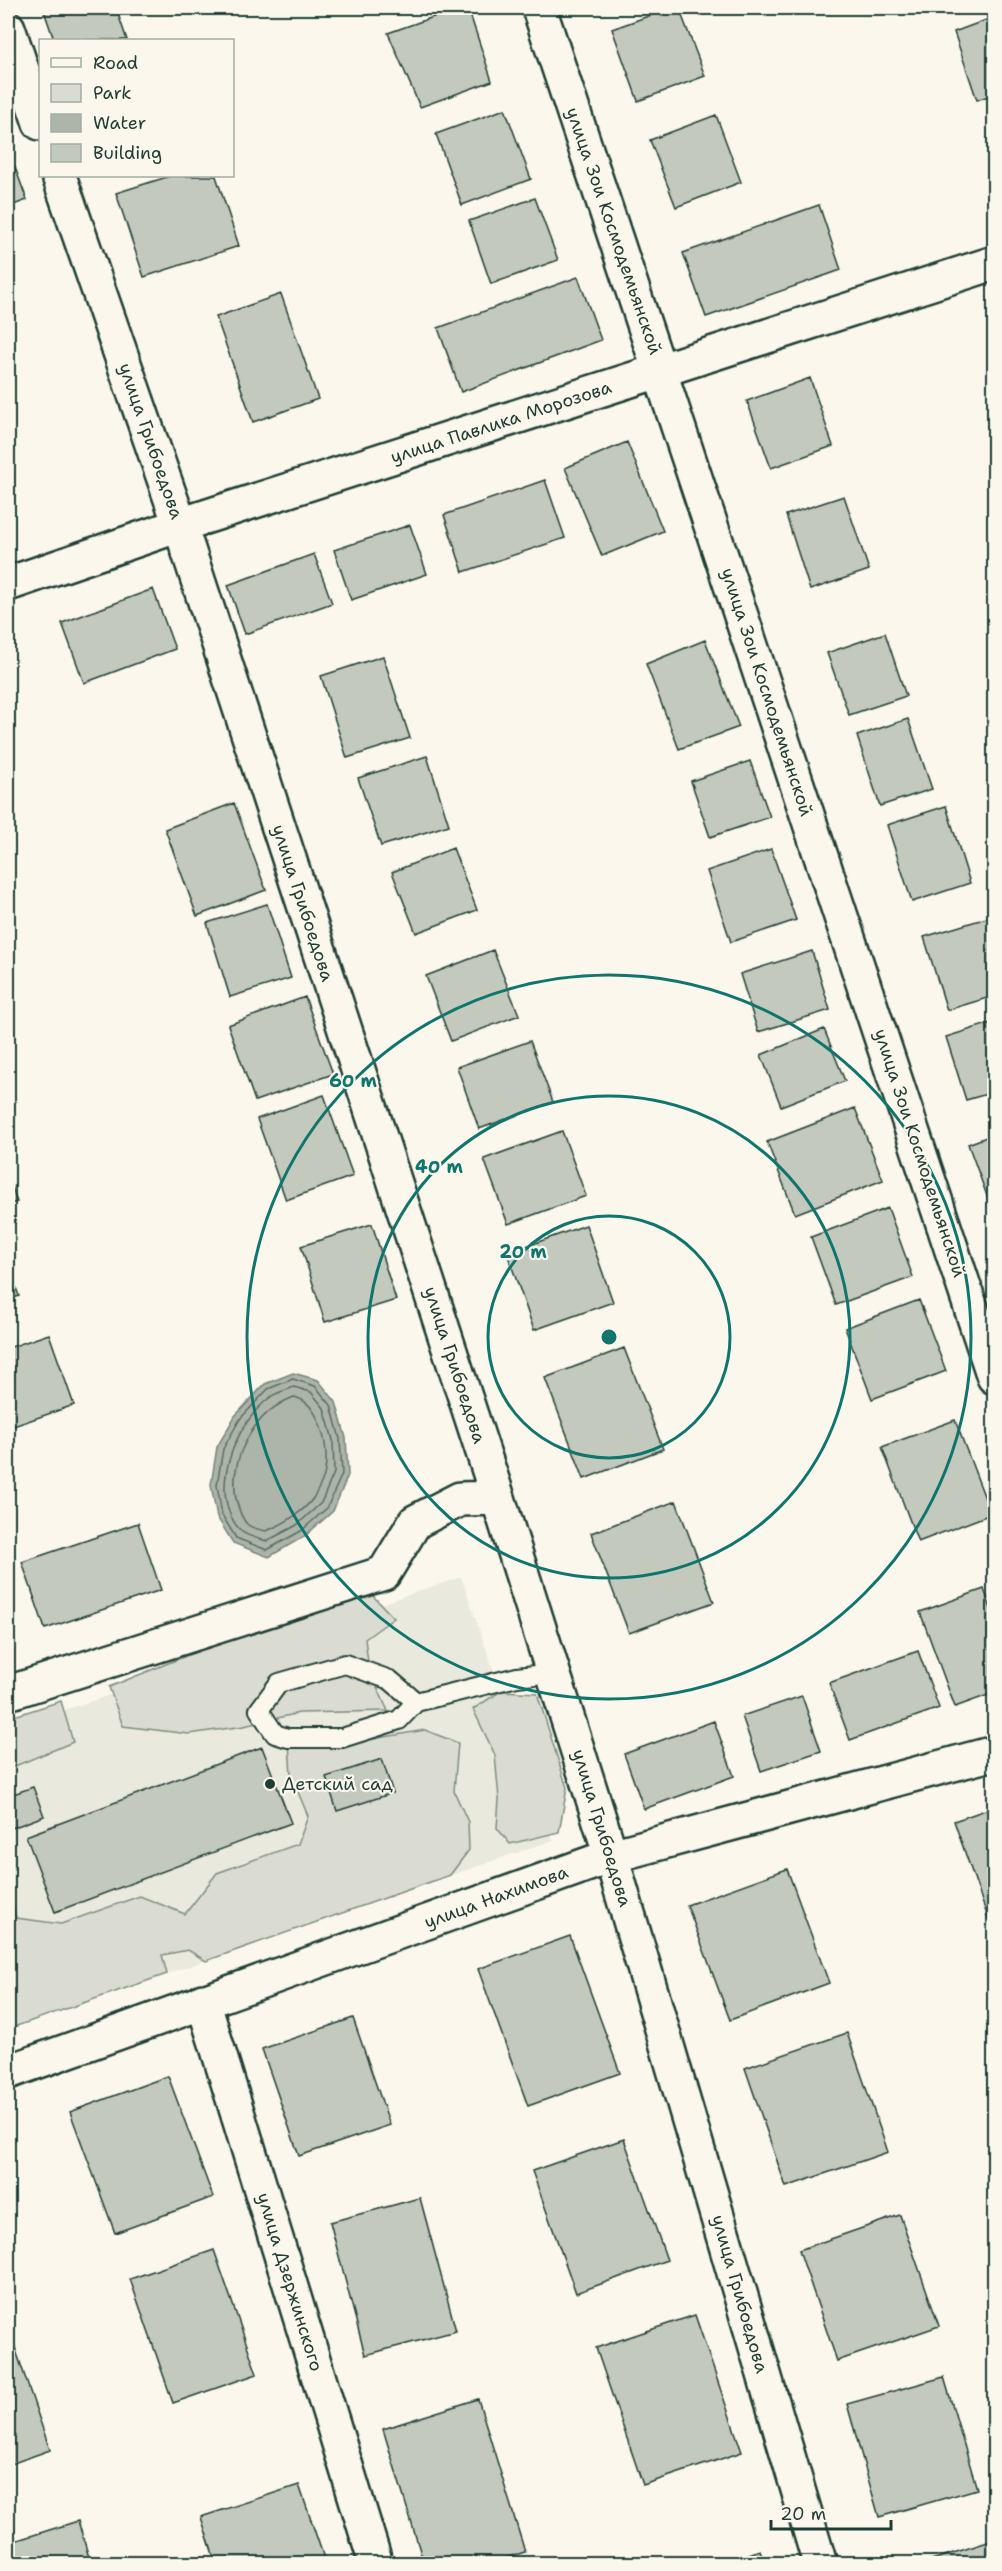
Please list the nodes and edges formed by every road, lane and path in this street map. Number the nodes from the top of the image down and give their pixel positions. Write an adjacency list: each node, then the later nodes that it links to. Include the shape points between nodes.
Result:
1 (539, 8): 6 (street, улица Зои Космодемьянской)
2 (8, 28): 3 (street)
3 (39, 120)
4 (58, 177): 7 (street, улица Грибоедова)
5 (994, 263): 6 (street, улица Павлика Морозова)
6 (660, 371): 7 (street, улица Павлика Морозова); 9 (street, улица Зои Космодемьянской)
7 (180, 525): 8 (street, улица Павлика Морозова); 10 (street, улица Грибоедова)
8 (8, 584)
9 (994, 1377)
10 (498, 1498): 11 (street, улица Грибоедова); 12 (street, via 460,1499 415,1522 384,1573)
11 (553, 1673): 13 (lane, via 517,1677); 15 (street, улица Грибоедова)
12 (8, 1693)
13 (416, 1702): 13 (lane, via 399,1720 342,1738 288,1738 275,1734 259,1710 279,1683 345,1664 390,1680)
14 (994, 1753): 15 (street, улица Нахимова)
15 (611, 1856): 16 (street, улица Нахимова); 19 (street, улица Грибоедова)
16 (203, 2001): 17 (street, улица Нахимова); 18 (street, улица Дзержинского)
17 (8, 2072)
18 (376, 2564)
19 (820, 2564)

